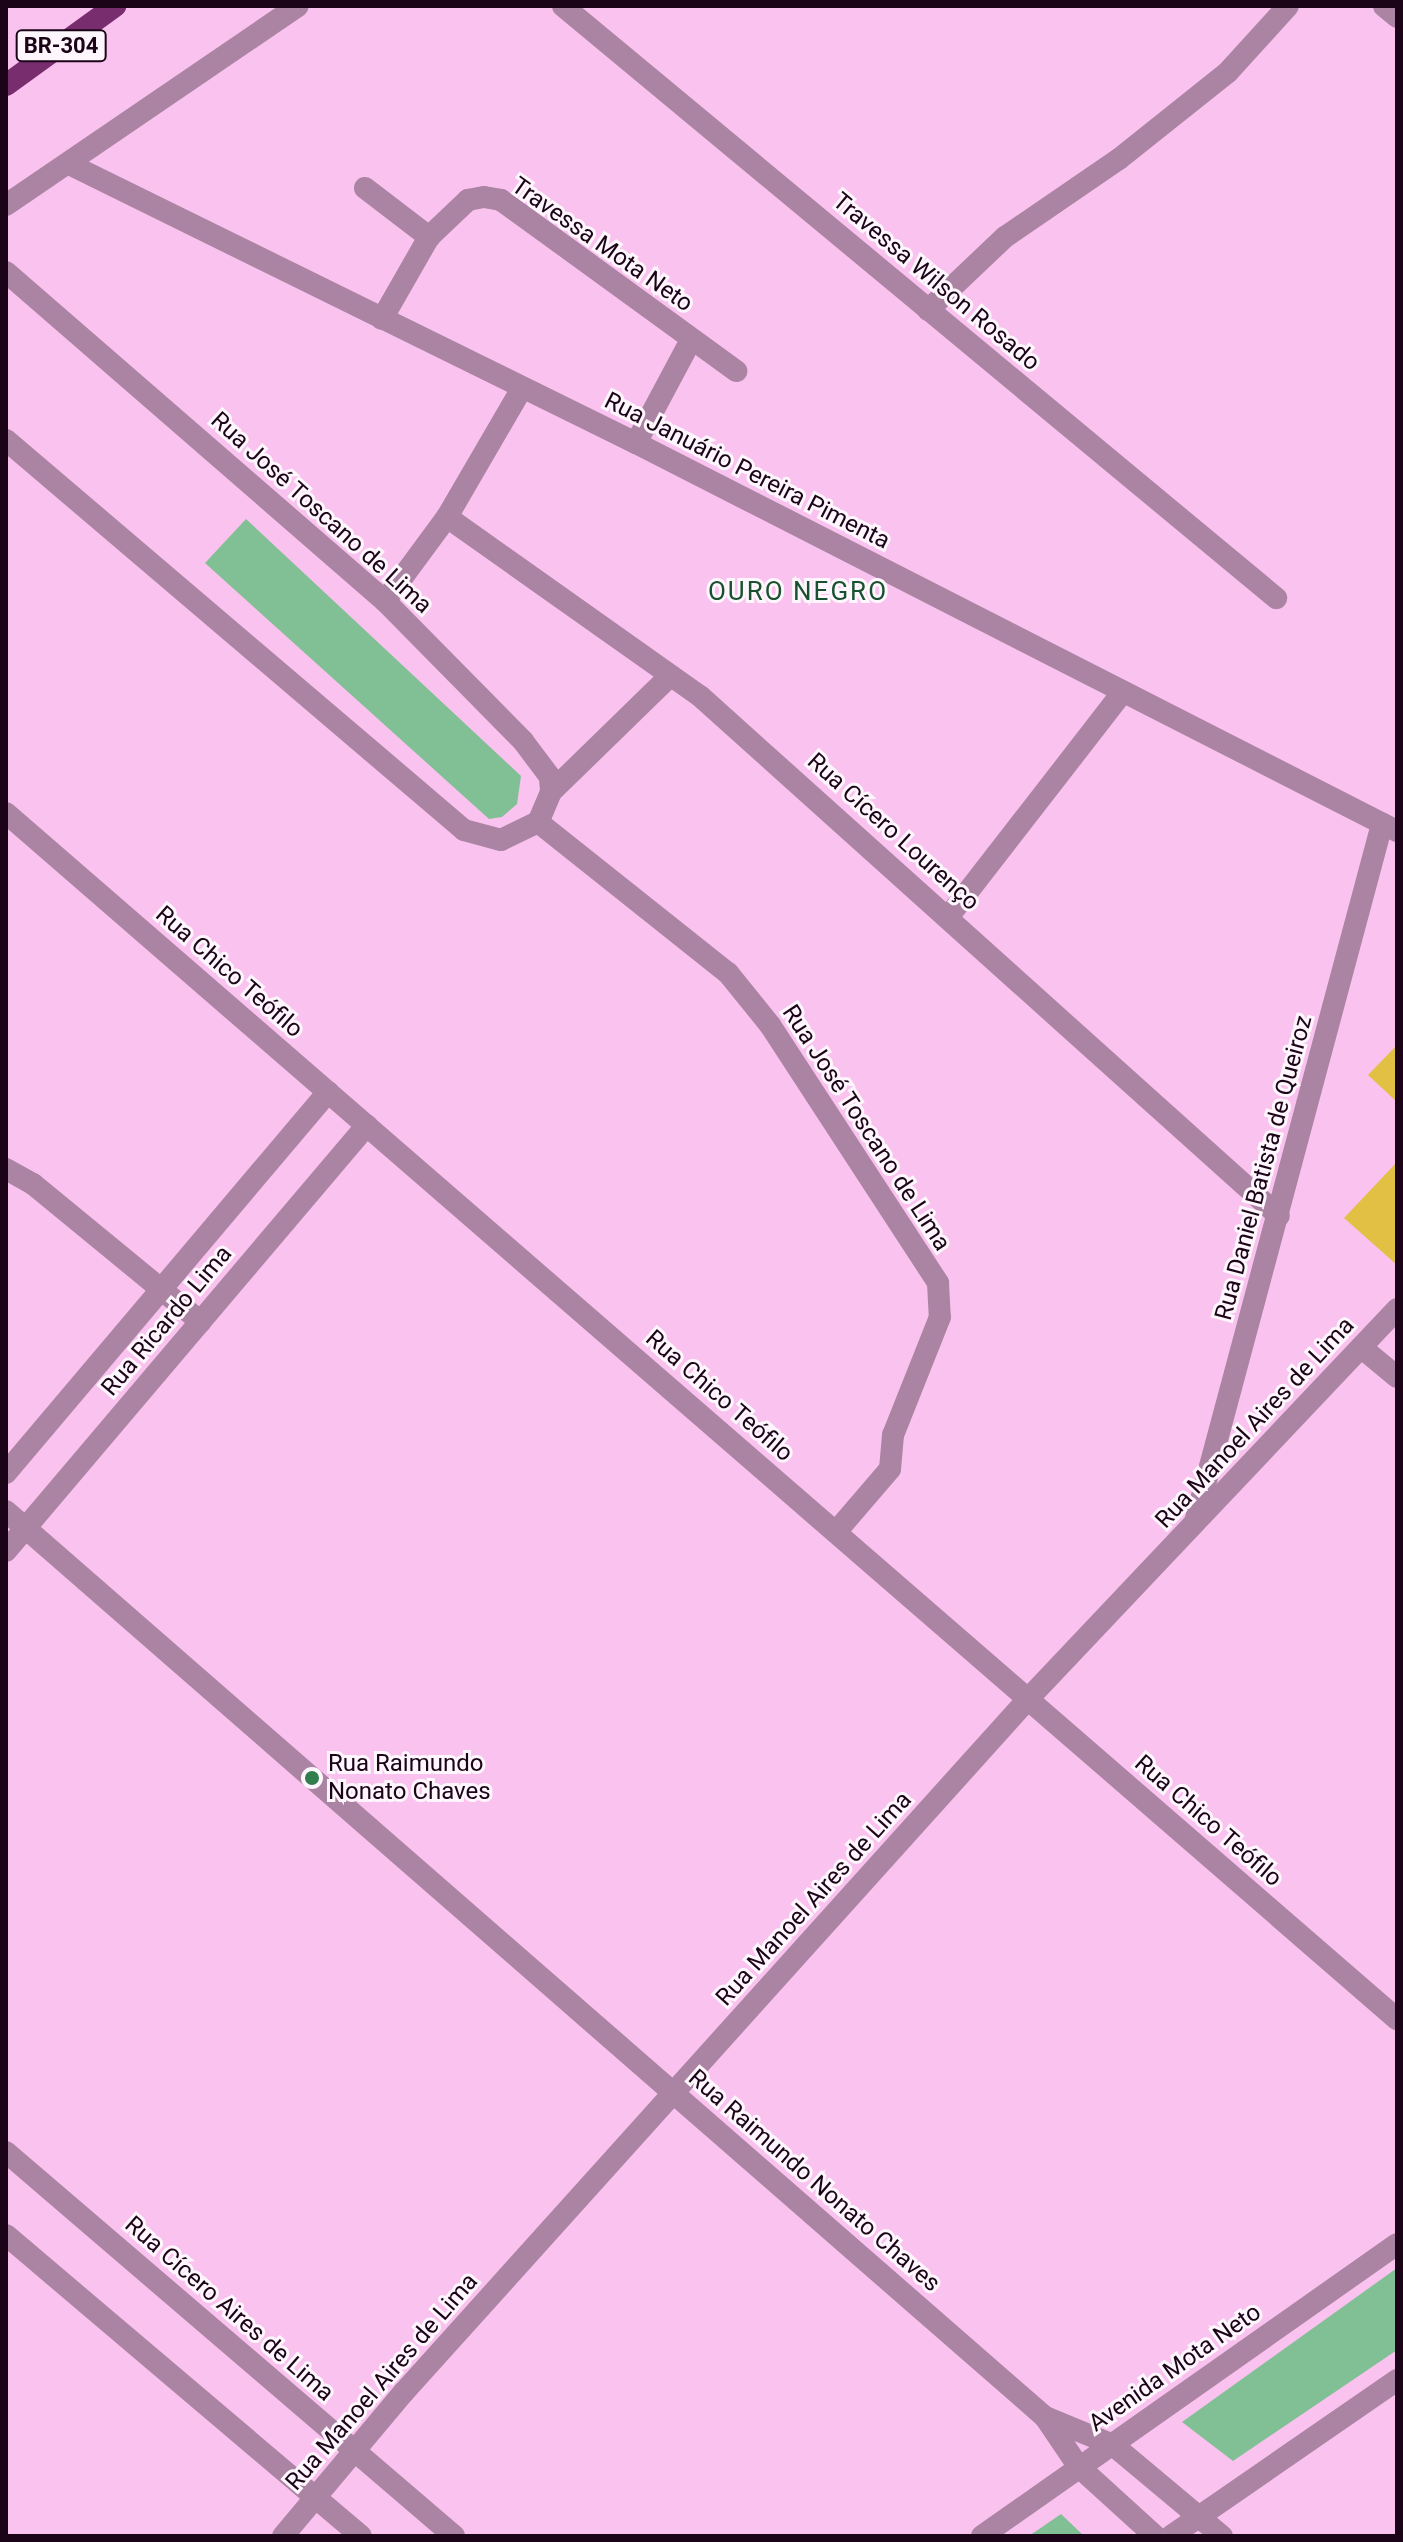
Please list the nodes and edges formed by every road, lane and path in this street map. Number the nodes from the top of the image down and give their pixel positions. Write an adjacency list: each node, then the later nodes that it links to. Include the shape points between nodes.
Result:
1 (115, 6): 7 (highway, BR-304)
2 (298, 6): 8 (street)
3 (563, 6): 13 (street, Travessa Wilson Rosado)
4 (1288, 6): 13 (street, via 1228,72 1119,159 1005,237)
5 (1384, 6): 6 (street)
6 (1397, 17)
7 (6, 85)
8 (69, 164): 10 (street); 14 (street, Rua Januário Pereira Pimenta)
9 (365, 188): 11 (street)
10 (6, 205)
11 (429, 237): 14 (street, Travessa Mota Neto); 15 (street, Travessa Mota Neto, via 468,200 501,200)
12 (6, 272): 22 (street, Rua José Toscano de Lima)
13 (928, 310): 21 (street, Travessa Wilson Rosado)
14 (382, 319): 17 (street, Rua Januário Pereira Pimenta)
15 (691, 340): 16 (street); 19 (street, Travessa Mota Neto)
16 (736, 371)
17 (522, 388): 19 (street, Rua Januário Pereira Pimenta); 20 (street)
18 (6, 440): 27 (street, via 464,830 501,840)
19 (636, 443): 24 (street, Rua Januário Pereira Pimenta)
20 (447, 517): 22 (street); 23 (street, Rua Cícero Lourenço)
21 (1276, 598)
22 (385, 601): 25 (street, Rua José Toscano de Lima, via 523,741 550,777)
23 (670, 676): 25 (street); 29 (street, Rua Cícero Lourenço, via 700,696)
24 (1123, 692): 28 (street, Rua Januário Pereira Pimenta); 29 (street)
25 (551, 792): 27 (street)
26 (6, 813): 30 (street, Rua Chico Teófilo)
27 (538, 822): 43 (street, Rua José Toscano de Lima, via 728,973 770,1025 938,1283 940,1317 893,1435 890,1469)
28 (1390, 828): 33 (street, Rua Daniel Batista de Queiroz)
29 (949, 916): 33 (street, Rua Cícero Lourenço)
30 (328, 1092): 31 (street, Rua Chico Teófilo); 34 (street, Rua Ricardo Lima)
31 (367, 1125): 36 (street, Rua Ricardo Lima); 43 (street, Rua Chico Teófilo)
32 (6, 1169): 34 (street, via 33,1184)
33 (1279, 1216): 41 (street, Rua Daniel Batista de Queiroz)
34 (163, 1290): 36 (street); 39 (street, Rua Ricardo Lima)
35 (1397, 1309): 37 (street, Rua Manoel Aires de Lima)
36 (201, 1322): 42 (street, Rua Ricardo Lima)
37 (1362, 1348): 38 (street); 41 (street, Rua Manoel Aires de Lima)
38 (1397, 1377)
39 (6, 1473)
40 (6, 1511): 42 (street, Rua Raimundo Nonato Chaves)
41 (1194, 1525): 45 (street, Rua Manoel Aires de Lima)
42 (25, 1528): 44 (street, Rua Ricardo Lima); 47 (street, Rua Raimundo Nonato Chaves)
43 (836, 1532): 45 (street, Rua Chico Teófilo)
44 (6, 1551)
45 (1028, 1699): 46 (street, Rua Chico Teófilo); 47 (street, Rua Manoel Aires de Lima)
46 (1397, 2019)
47 (675, 2094): 52 (street, Rua Raimundo Nonato Chaves); 54 (street, Rua Manoel Aires de Lima)
48 (6, 2152): 54 (street, Rua Cícero Aires de Lima)
49 (6, 2235): 56 (street)
50 (1397, 2244): 53 (street, Avenida Mota Neto)
51 (1397, 2380): 57 (street)
52 (1045, 2417): 53 (street, Rua Raimundo Nonato Chaves); 55 (street, Rua Raimundo Nonato Chaves)
53 (1113, 2445): 55 (street, Avenida Mota Neto); 57 (street, Rua Raimundo Nonato Chaves)
54 (355, 2451): 56 (street, Rua Manoel Aires de Lima); 60 (street, Rua Cícero Aires de Lima)
55 (1078, 2466): 61 (street, Avenida Mota Neto); 62 (street, Rua Raimundo Nonato Chaves)
56 (316, 2498): 58 (street, Rua Manoel Aires de Lima); 59 (street)
57 (1200, 2518): 63 (street); 64 (street, Rua Raimundo Nonato Chaves)
58 (283, 2536)
59 (361, 2536)
60 (454, 2536)
61 (982, 2536)
62 (1155, 2536)
63 (1171, 2536)
64 (1222, 2536)

